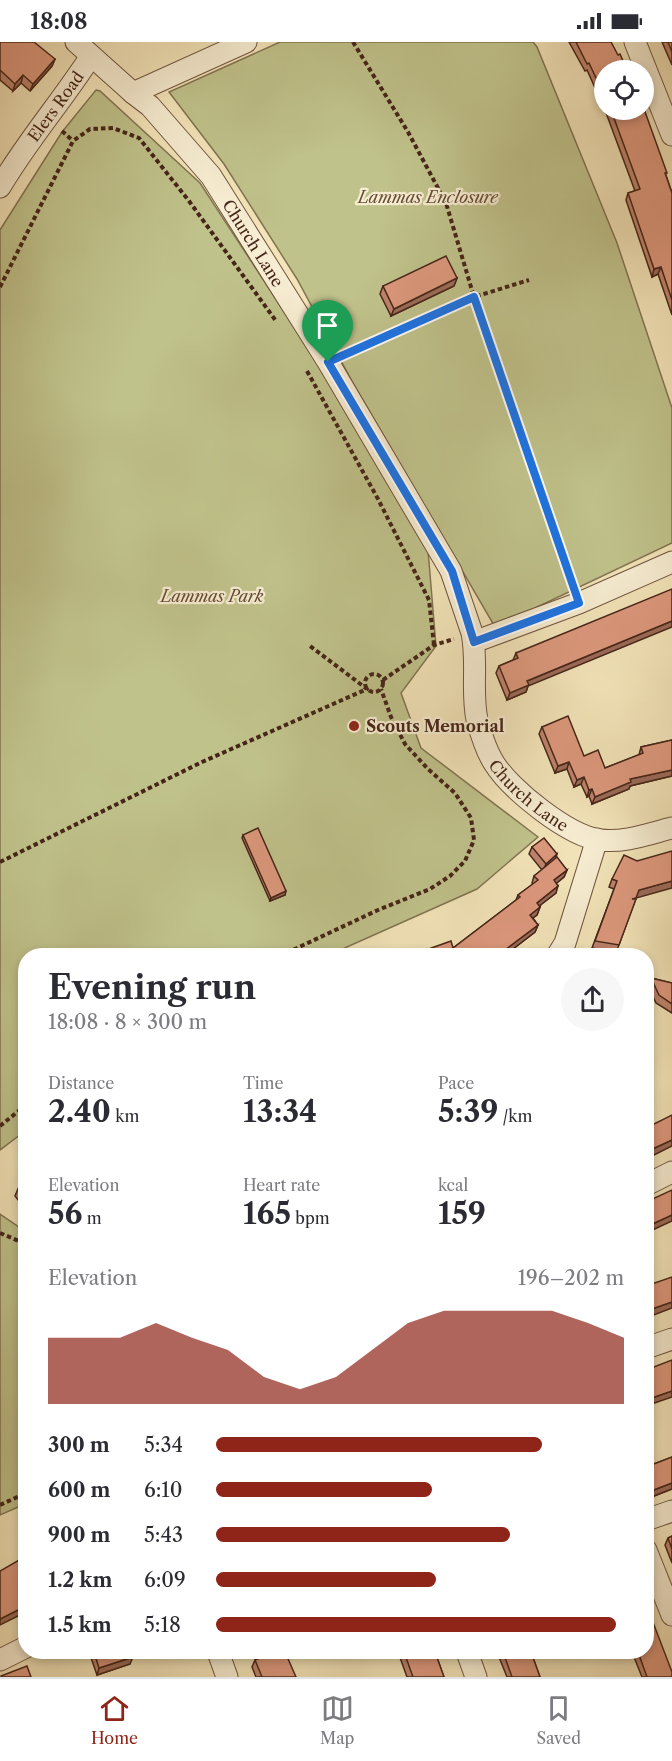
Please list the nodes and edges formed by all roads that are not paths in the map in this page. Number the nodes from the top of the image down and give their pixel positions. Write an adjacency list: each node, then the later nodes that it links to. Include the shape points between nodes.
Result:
1 (246, 42): 4 (street)
2 (635, 42): 5 (street)
3 (84, 49): 4 (street, Church Lane); 6 (street, Elers Road, via 48,118)
4 (134, 93): 8 (street, Church Lane, via 150,106 210,176 328,362 452,571)
5 (672, 135)
6 (0, 187)
7 (672, 562): 8 (street, via 579,603)
8 (473, 638): 10 (street, Church Lane, via 477,718 493,762 531,802 574,830)
9 (672, 828): 10 (street, Church Lane, via 617,841)
10 (597, 839): 11 (street)
11 (562, 948)
12 (672, 1172): 13 (street)
13 (654, 1181)
14 (672, 1339): 15 (street)
15 (654, 1345)
16 (672, 1511): 17 (street)
17 (654, 1517)
18 (654, 1570): 19 (street)
19 (672, 1615)
20 (18, 1651): 23 (street)
21 (221, 1659): 24 (street)
22 (470, 1659): 25 (street)
23 (0, 1660)
24 (227, 1677)
25 (476, 1677)

